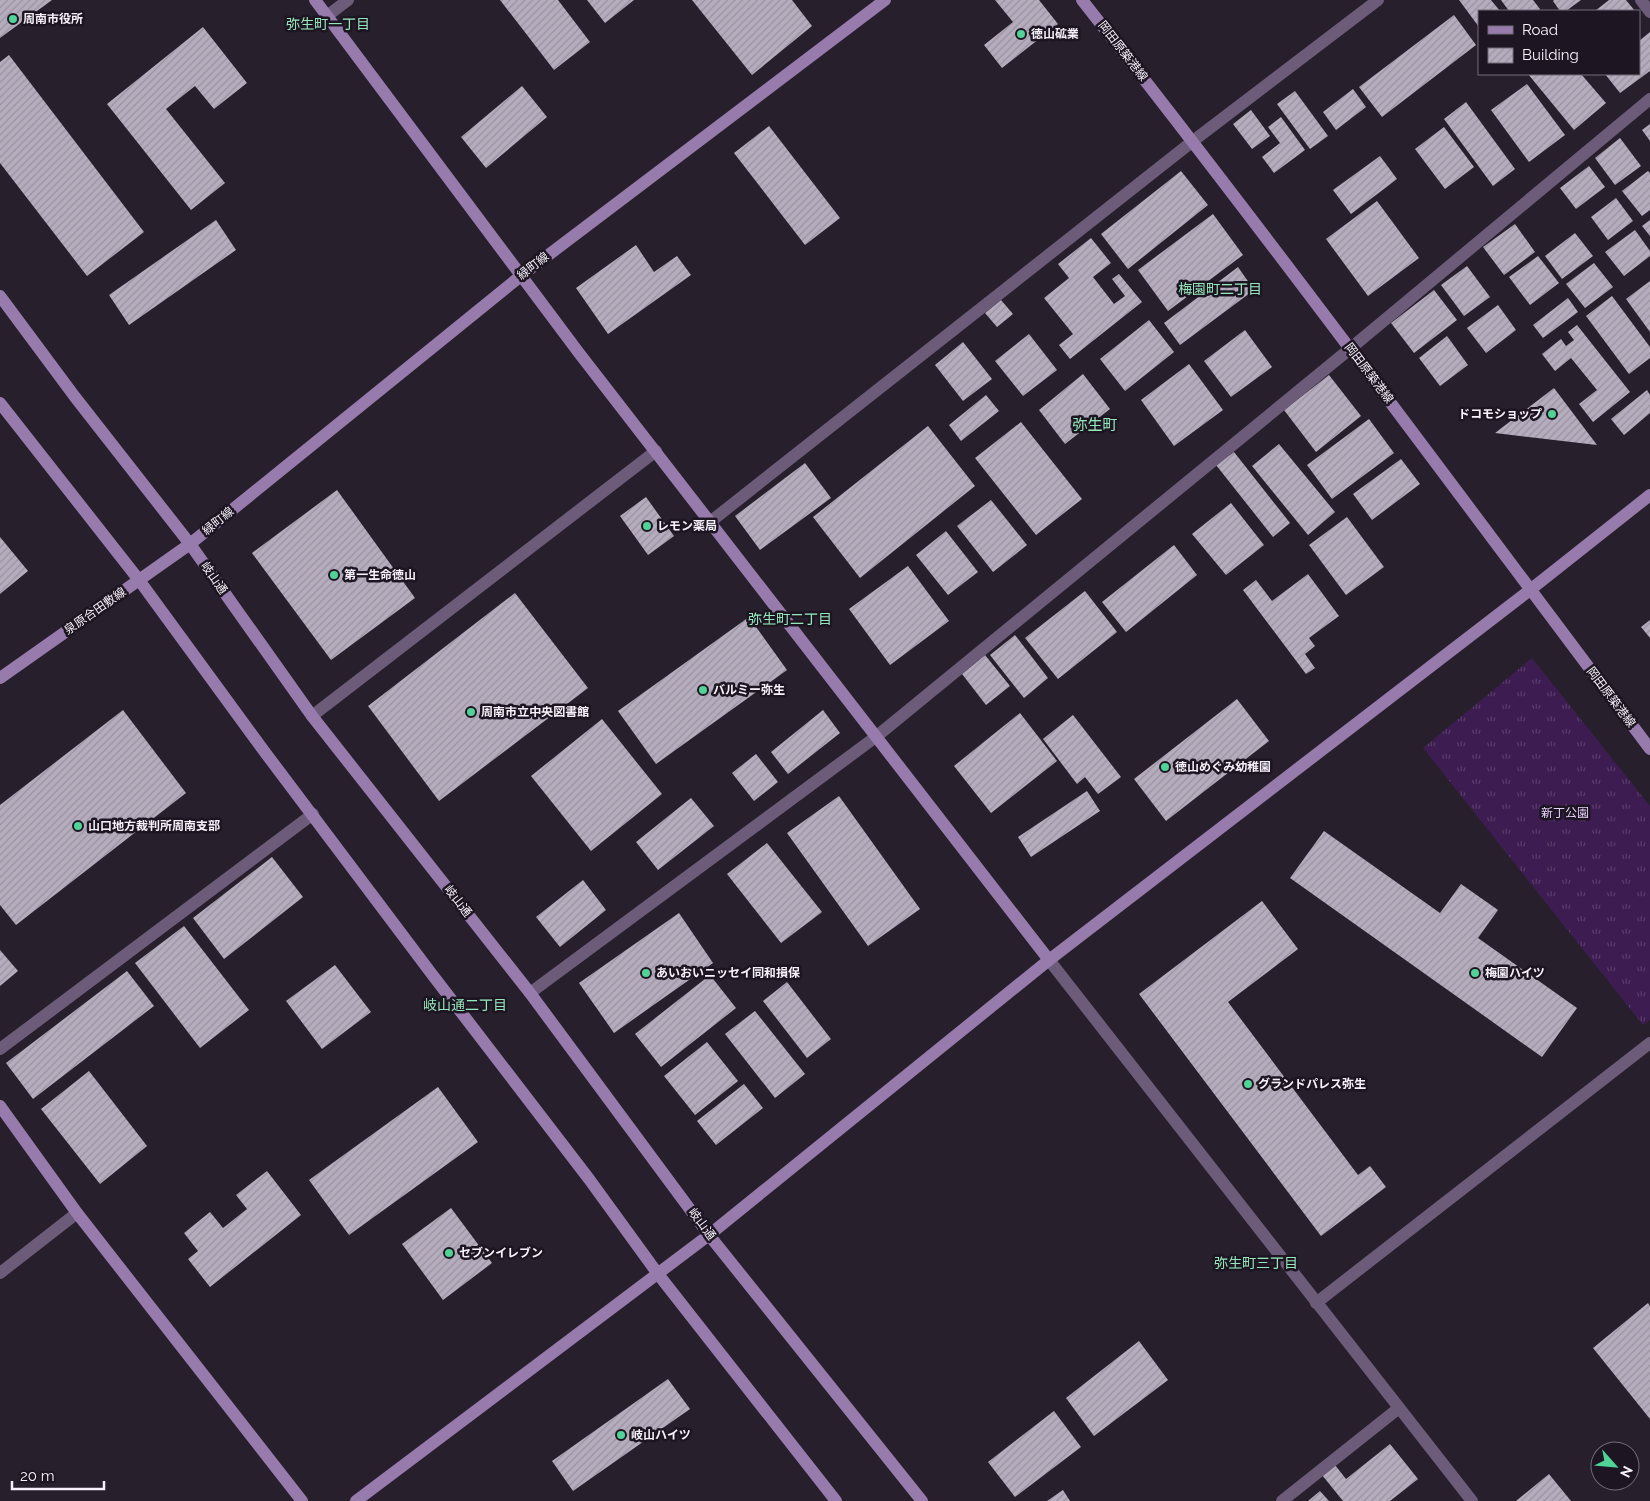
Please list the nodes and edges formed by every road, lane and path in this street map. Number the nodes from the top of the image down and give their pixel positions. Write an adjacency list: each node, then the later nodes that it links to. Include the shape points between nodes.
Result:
1 (315, 0): 8 (street)
2 (348, 0): 8 (street)
3 (885, 0): 11 (street, 緑町線)
4 (1082, 0): 10 (street, 岡田原築港線)
5 (1378, 0): 10 (street)
6 (1640, 0): 7 (street)
7 (1650, 12)
8 (327, 16): 11 (street)
9 (1650, 99): 13 (street)
10 (1193, 141): 13 (street, 岡田原築港線); 17 (street)
11 (522, 275): 15 (street); 18 (street, 緑町線)
12 (0, 296): 18 (street, 岐山通)
13 (1351, 348): 20 (street, 岡田原築港線); 23 (street)
14 (0, 403): 19 (street)
15 (656, 451): 17 (street); 22 (street)
16 (1650, 495): 20 (street)
17 (710, 522): 23 (street)
18 (190, 544): 19 (street, 泉原合田敷線); 22 (street, 岐山通)
19 (139, 580): 21 (street, 泉原合田敷線); 25 (street)
20 (1530, 590): 24 (street, 岡田原築港線); 26 (street)
21 (0, 678)
22 (312, 716): 27 (street, 岐山通)
23 (876, 736): 26 (street); 27 (street)
24 (1650, 749)
25 (313, 814): 29 (street); 34 (street)
26 (1049, 960): 32 (street); 35 (street)
27 (530, 992): 32 (street, 岐山通)
28 (1650, 1043): 35 (street)
29 (0, 1049)
30 (0, 1106): 31 (street)
31 (77, 1213): 33 (street); 37 (street)
32 (709, 1235): 34 (street); 40 (street, 岐山通)
33 (0, 1273)
34 (658, 1274): 38 (street); 39 (street)
35 (1316, 1303): 36 (street)
36 (1399, 1408): 41 (street); 42 (street)
37 (302, 1501)
38 (356, 1501)
39 (836, 1501)
40 (922, 1501)
41 (1282, 1501)
42 (1472, 1501)

